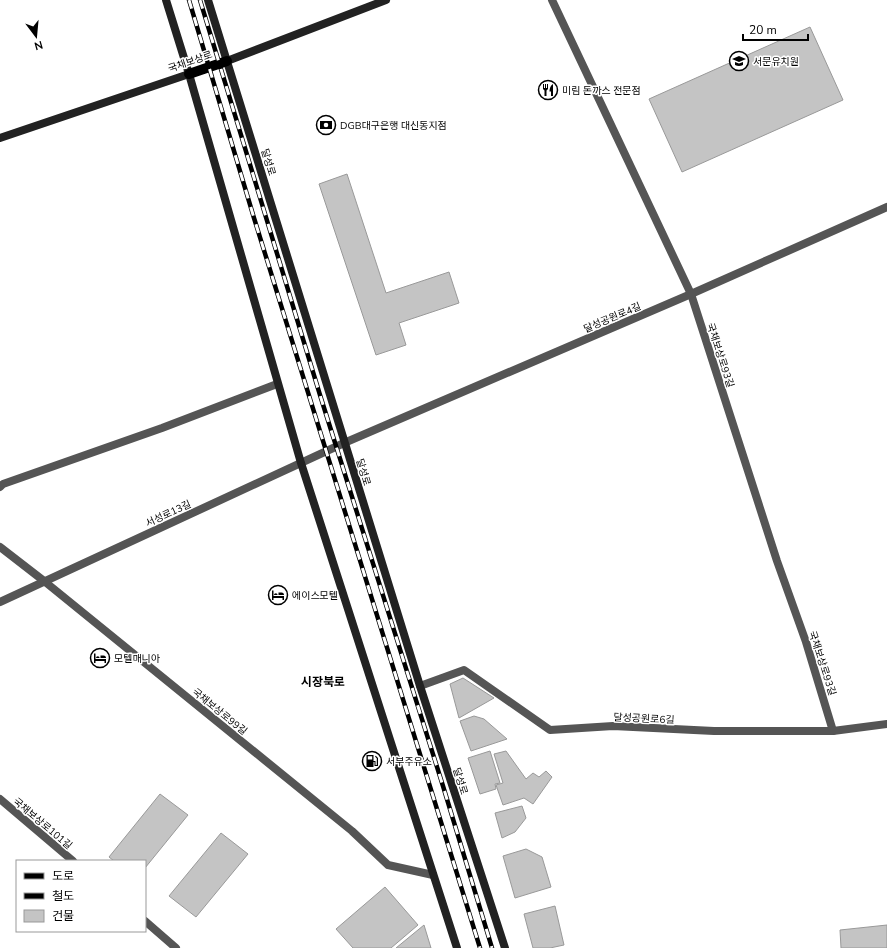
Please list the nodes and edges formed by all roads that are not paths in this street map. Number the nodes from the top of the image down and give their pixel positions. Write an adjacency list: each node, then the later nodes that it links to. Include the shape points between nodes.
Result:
1 (166, 0): 6 (main road)
2 (208, 0): 5 (main road, 달성로)
3 (386, 0): 5 (main road, 국채보상로)
4 (552, 0): 9 (street, 국채보상로93길)
5 (228, 61): 6 (main road, 국채보상로); 11 (main road, 달성로)
6 (189, 74): 7 (main road, 국채보상로); 10 (main road)
7 (0, 138)
8 (887, 207): 9 (street, 달성공원로4길)
9 (692, 294): 11 (street, 달성공원로4길); 19 (street, 국채보상로93길)
10 (277, 384): 12 (main road); 13 (street)
11 (344, 443): 12 (street, 서성로13길); 17 (main road, 달성로)
12 (301, 463): 15 (street, 서성로13길); 22 (main road)
13 (0, 487)
14 (0, 547): 15 (street, 국채보상로99길)
15 (44, 581): 16 (street, 서성로13길); 22 (street, 국채보상로99길, via 352,831 388,865)
16 (0, 602)
17 (420, 686): 19 (street, 달성공원로6길, via 464,670 550,730 613,726 714,732); 26 (main road, 달성로)
18 (887, 724): 19 (street, 달성공원로6길)
19 (833, 731)
20 (0, 799): 21 (street, 국채보상로101길)
21 (72, 860)
22 (433, 875): 25 (main road)
23 (146, 923): 24 (street)
24 (176, 948)
25 (457, 948)
26 (505, 948)

